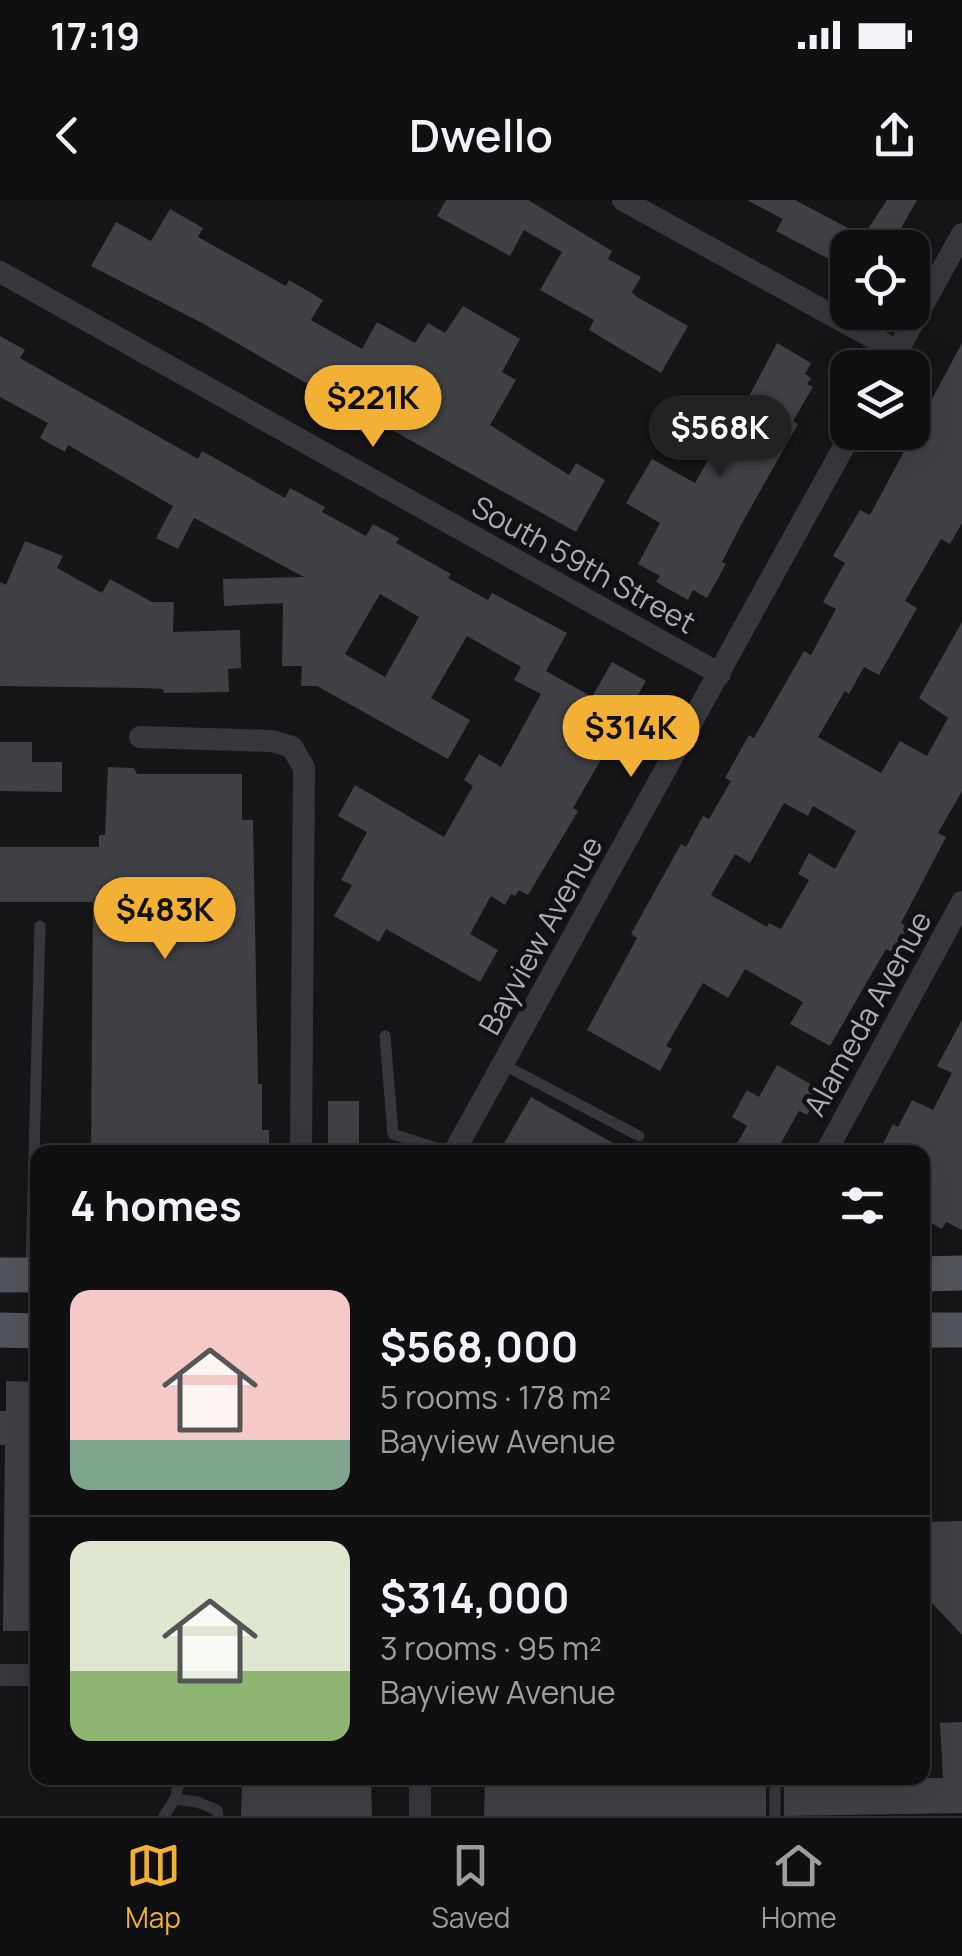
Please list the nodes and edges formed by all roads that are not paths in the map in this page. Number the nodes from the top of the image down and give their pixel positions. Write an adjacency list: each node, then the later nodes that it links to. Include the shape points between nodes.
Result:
1 (623, 200): 4 (street)
2 (962, 234): 5 (street)
3 (0, 272): 7 (street, South 59th Street)
4 (875, 350)
5 (898, 350)
6 (842, 450): 7 (street, Bayview Avenue)
7 (720, 674): 12 (street, Bayview Avenue)
8 (140, 736): 14 (street, via 272,741 292,747 304,768)
9 (962, 902): 17 (street, Alameda Avenue)
10 (40, 926): 18 (lane)
11 (384, 1036): 15 (lane, via 393,1134)
12 (502, 1064): 13 (lane); 16 (street, Bayview Avenue)
13 (640, 1136)
14 (301, 1145)
15 (428, 1145)
16 (455, 1145)
17 (830, 1145)
18 (23, 1275)
19 (0, 1330): 22 (main road)
20 (930, 1330): 21 (main road)
21 (962, 1330)
22 (30, 1331)
23 (0, 1675): 24 (street)
24 (30, 1675)
25 (178, 1785): 28 (lane)
26 (420, 1785): 31 (street)
27 (775, 1785): 32 (lane)
28 (175, 1799): 29 (lane); 30 (lane, via 211,1806)
29 (164, 1816)
30 (218, 1816)
31 (420, 1816)
32 (775, 1816)

